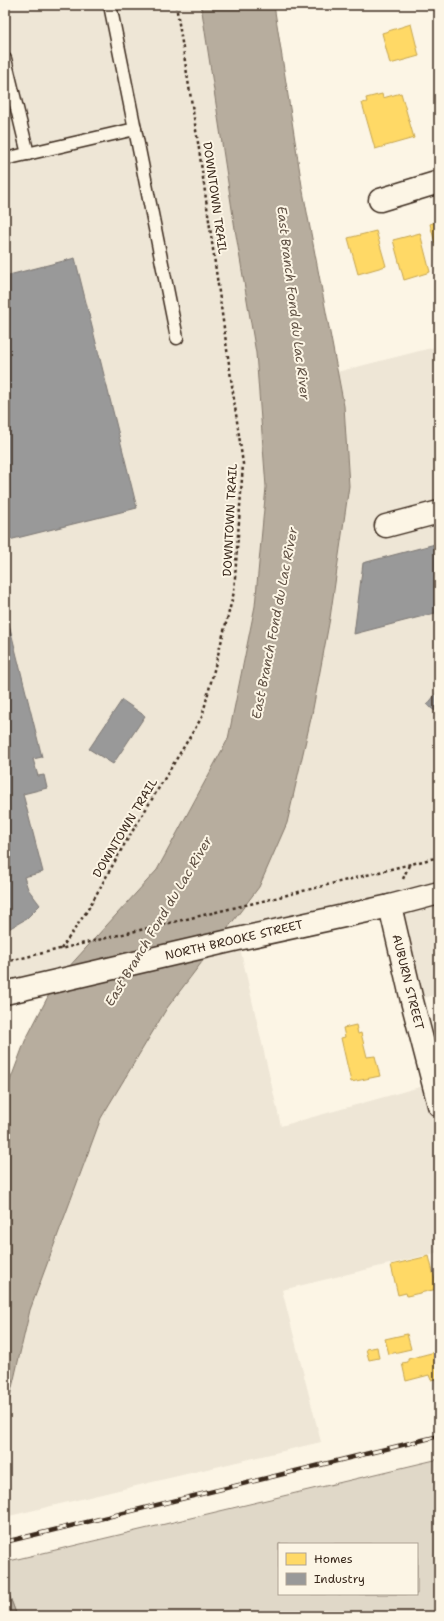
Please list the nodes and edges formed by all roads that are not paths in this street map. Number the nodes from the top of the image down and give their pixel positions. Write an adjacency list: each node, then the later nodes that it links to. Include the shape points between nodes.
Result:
1 (110, 5): 3 (lane)
2 (5, 59): 4 (lane)
3 (135, 129): 4 (lane); 8 (lane)
4 (28, 154): 5 (lane)
5 (5, 159)
6 (439, 182): 7 (street)
7 (380, 200)
8 (177, 338)
9 (439, 512): 10 (street)
10 (386, 526)
11 (439, 893): 12 (street, NORTH BROOKE STREET)
12 (390, 906): 13 (street, NORTH BROOKE STREET); 14 (street, AUBURN STREET)
13 (5, 993)
14 (439, 1105)

